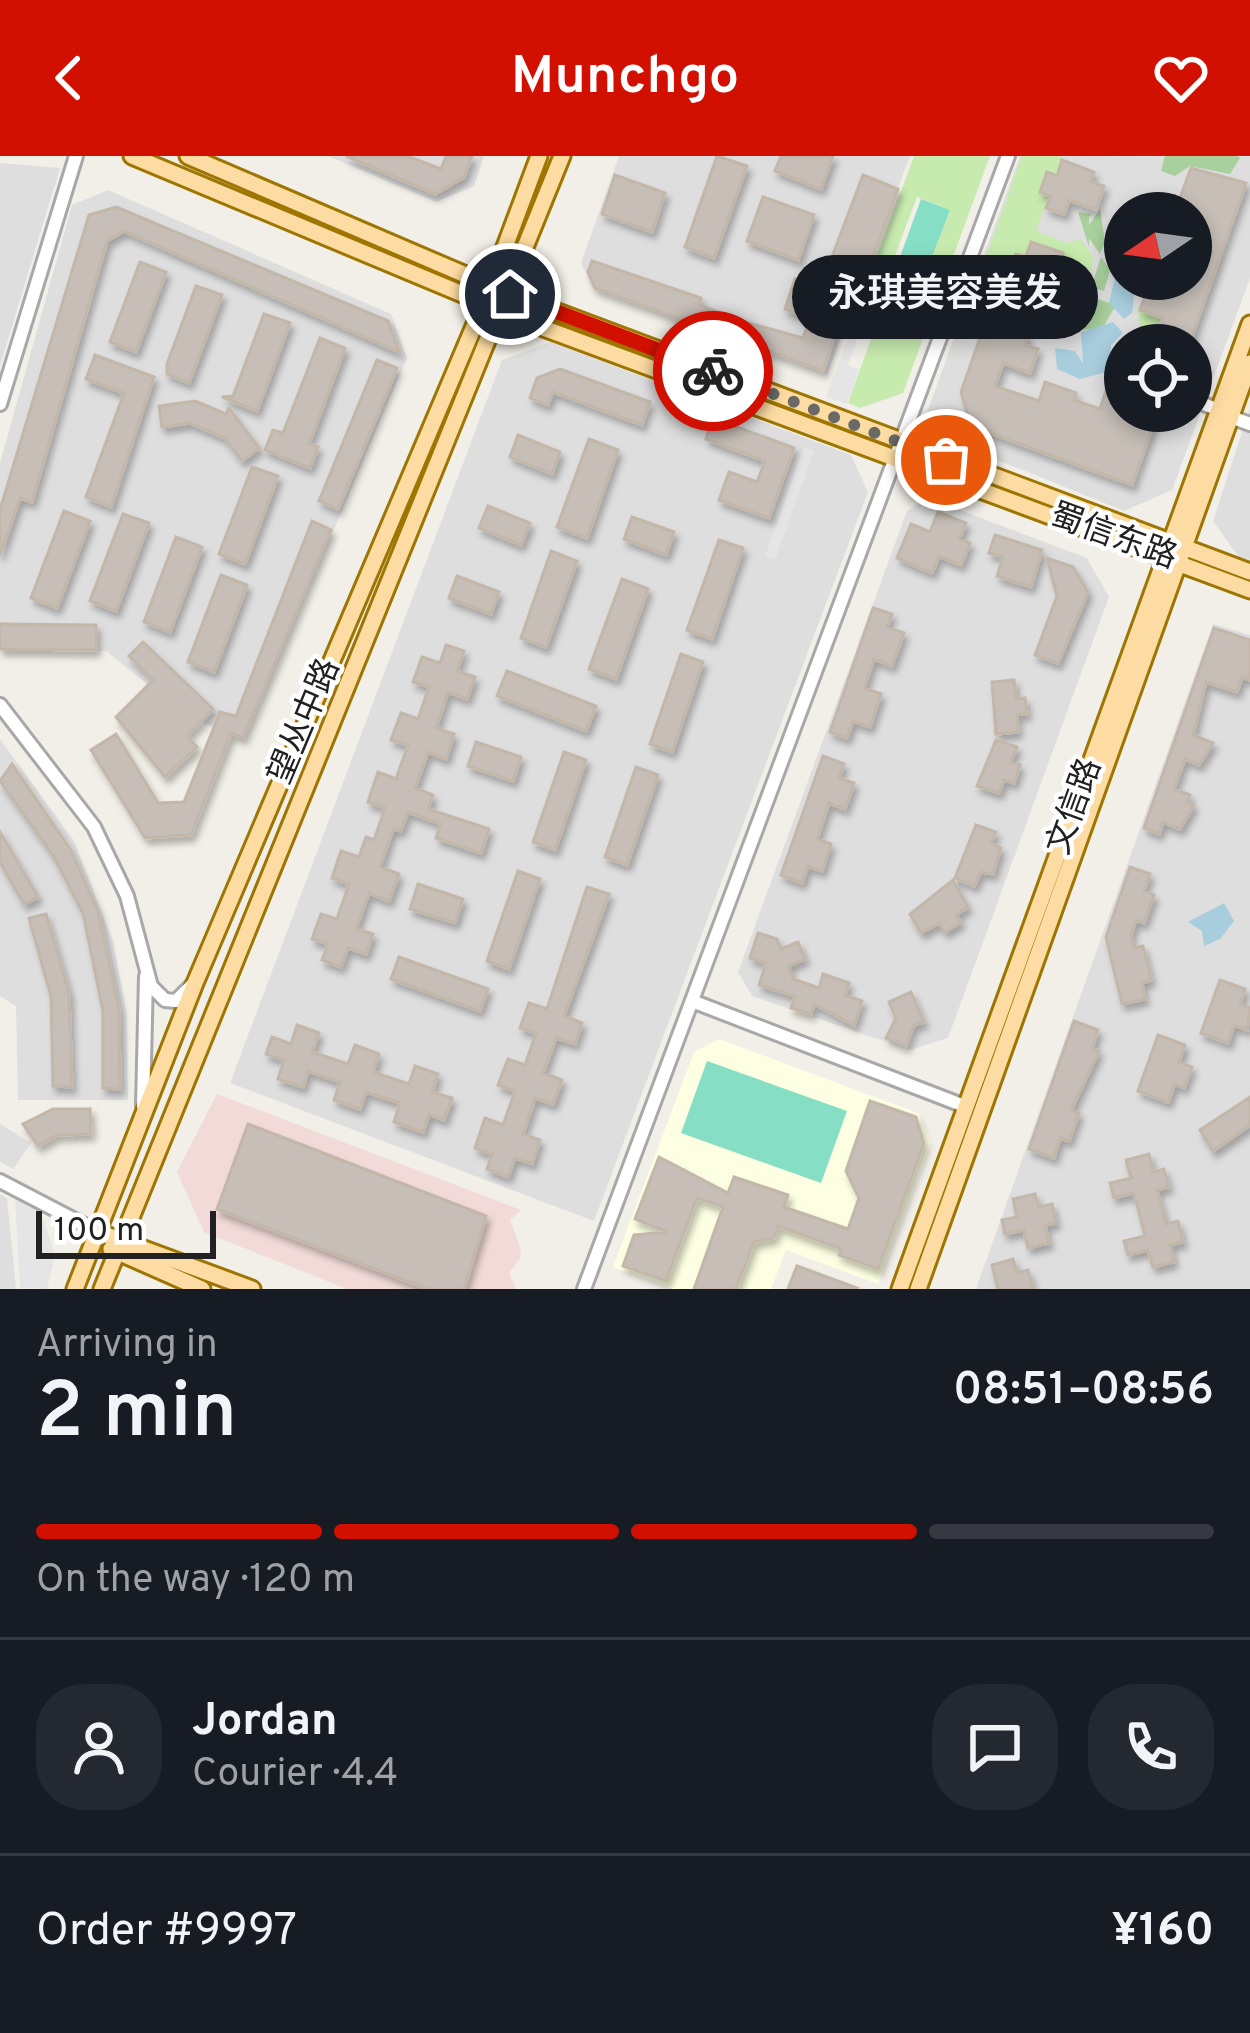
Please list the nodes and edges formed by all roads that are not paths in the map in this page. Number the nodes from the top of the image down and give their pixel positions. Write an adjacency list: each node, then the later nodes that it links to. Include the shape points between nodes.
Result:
1 (76, 156): 15 (street)
2 (131, 156): 11 (main road, 蜀信东路)
3 (188, 156): 8 (main road, 蜀信东路)
4 (539, 156): 8 (main road, 望丛中路)
5 (562, 156): 9 (main road, 望丛中路)
6 (1008, 156): 7 (street)
7 (962, 281): 10 (street); 19 (street)
8 (490, 286): 9 (main road, 蜀信东路); 11 (main road, 望丛中路)
9 (510, 294): 12 (main road, 望丛中路); 19 (main road, 蜀信东路)
10 (1000, 295)
11 (484, 303): 12 (main road, 蜀信东路); 25 (main road, 望丛中路)
12 (503, 311): 19 (main road, 蜀信东路); 31 (main road, 望丛中路)
13 (1250, 324): 17 (main road)
14 (1250, 363): 17 (main road)
15 (0, 404)
16 (1212, 408): 17 (street)
17 (1225, 414): 18 (street); 20 (main road)
18 (1250, 424)
19 (899, 450): 20 (main road, 蜀信东路); 26 (street)
20 (1175, 553): 21 (main road, 蜀信东路); 22 (main road, 蜀信东路); 27 (main road, 文信路); 38 (main road)
21 (1250, 572)
22 (1250, 590)
23 (0, 705): 24 (street, via 94,827)
24 (147, 963): 25 (street, via 165,1000 176,1001); 28 (street)
25 (195, 982): 28 (main road, 望丛中路)
26 (692, 1001): 27 (street); 36 (street)
27 (967, 1107): 37 (main road, 文信路)
28 (142, 1115): 30 (main road, 望丛中路)
29 (0, 1181): 30 (street)
30 (98, 1232): 31 (main road); 32 (main road, 望丛中路)
31 (119, 1246): 33 (main road, 望丛中路); 34 (main road); 35 (main road)
32 (75, 1289)
33 (102, 1289)
34 (202, 1289)
35 (253, 1289)
36 (584, 1289)
37 (900, 1289)
38 (918, 1289)

